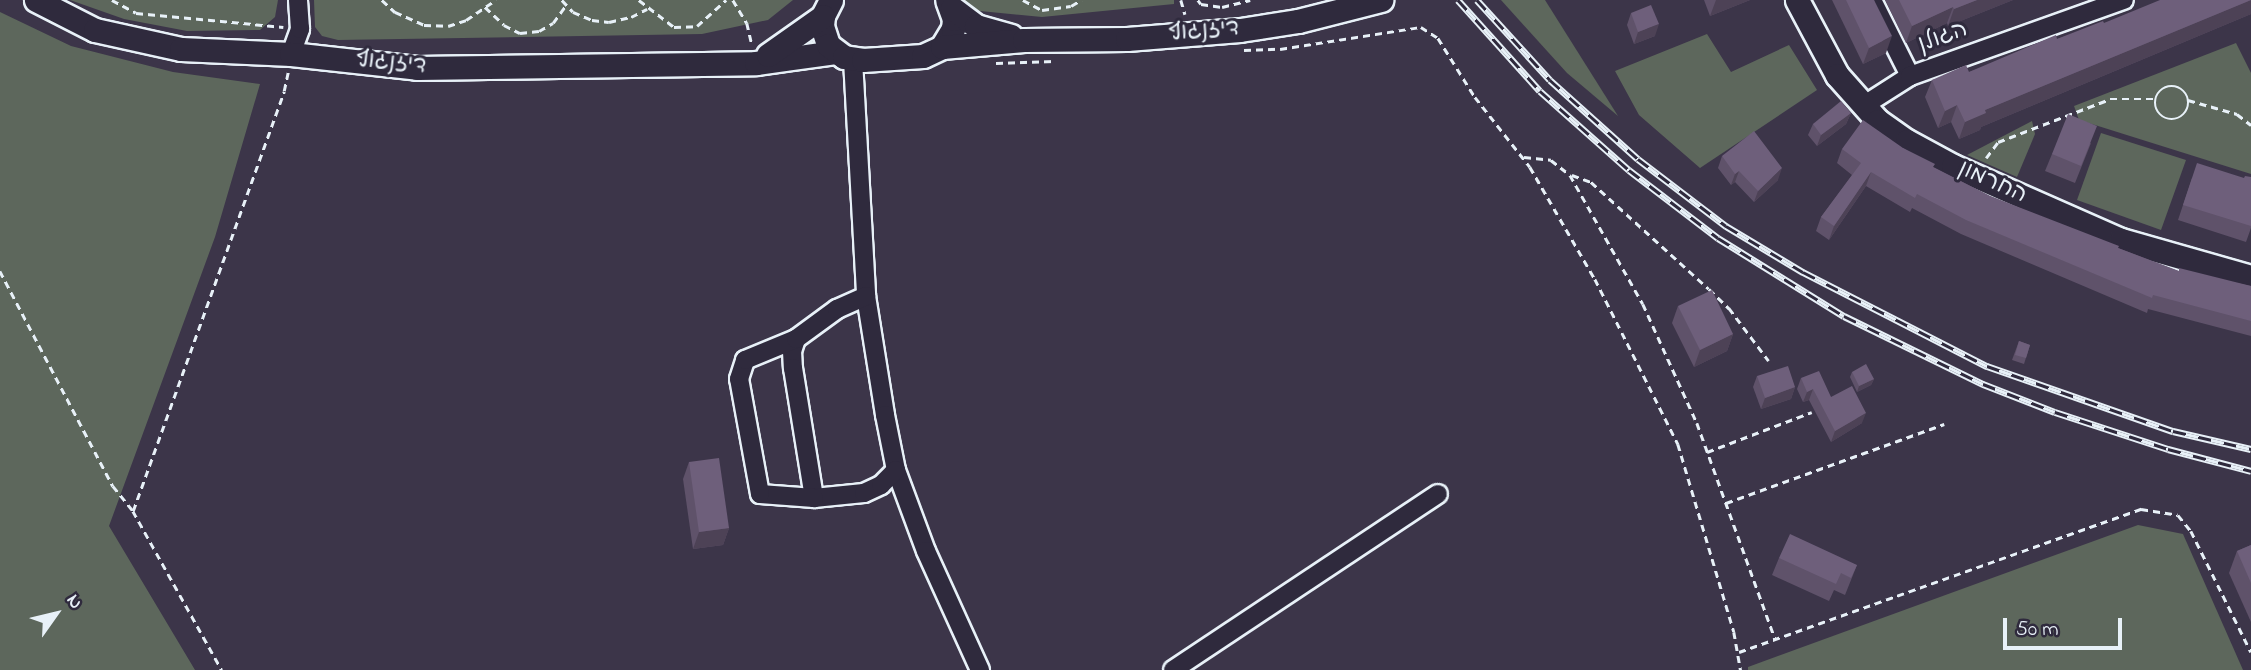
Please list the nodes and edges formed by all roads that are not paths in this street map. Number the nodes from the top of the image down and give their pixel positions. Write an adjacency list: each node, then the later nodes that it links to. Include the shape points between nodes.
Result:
1 (36, 0): 11 (street, דיזנגוף, via 69,19 130,40 181,49)
2 (298, 0): 11 (street, via 300,29)
3 (1381, 0): 9 (street, דיזנגוף, via 1240,30 1127,39)
4 (1797, 0): 15 (street, החרמון, via 1822,53)
5 (1872, 0): 14 (street)
6 (2124, 0): 14 (street, הגולן)
7 (949, 4): 9 (street, דיזנגוף, via 976,26); 10 (street, via 953,29)
8 (827, 8): 12 (street, via 824,36); 13 (street)
9 (1024, 40): 10 (street, דיזנגוף)
10 (942, 47): 12 (street, דיזנגוף, via 923,56)
11 (291, 54): 13 (street, דיזנגוף, via 417,68)
12 (844, 56): 13 (street, דיזנגוף); 17 (street)
13 (756, 63)
14 (1910, 76): 15 (street, הגולן)
15 (1863, 106): 16 (street, החרמון, via 1907,141 1974,176 2121,240)
16 (2251, 277)
17 (866, 296): 18 (street, via 837,309); 19 (street)
18 (796, 339): 21 (street, via 793,368); 21 (street, via 745,360 739,379 760,494)
19 (896, 470): 21 (street, via 864,493); 22 (street, via 942,591)
20 (1438, 494): 23 (street)
21 (814, 498)
22 (979, 670)
23 (1173, 670)

